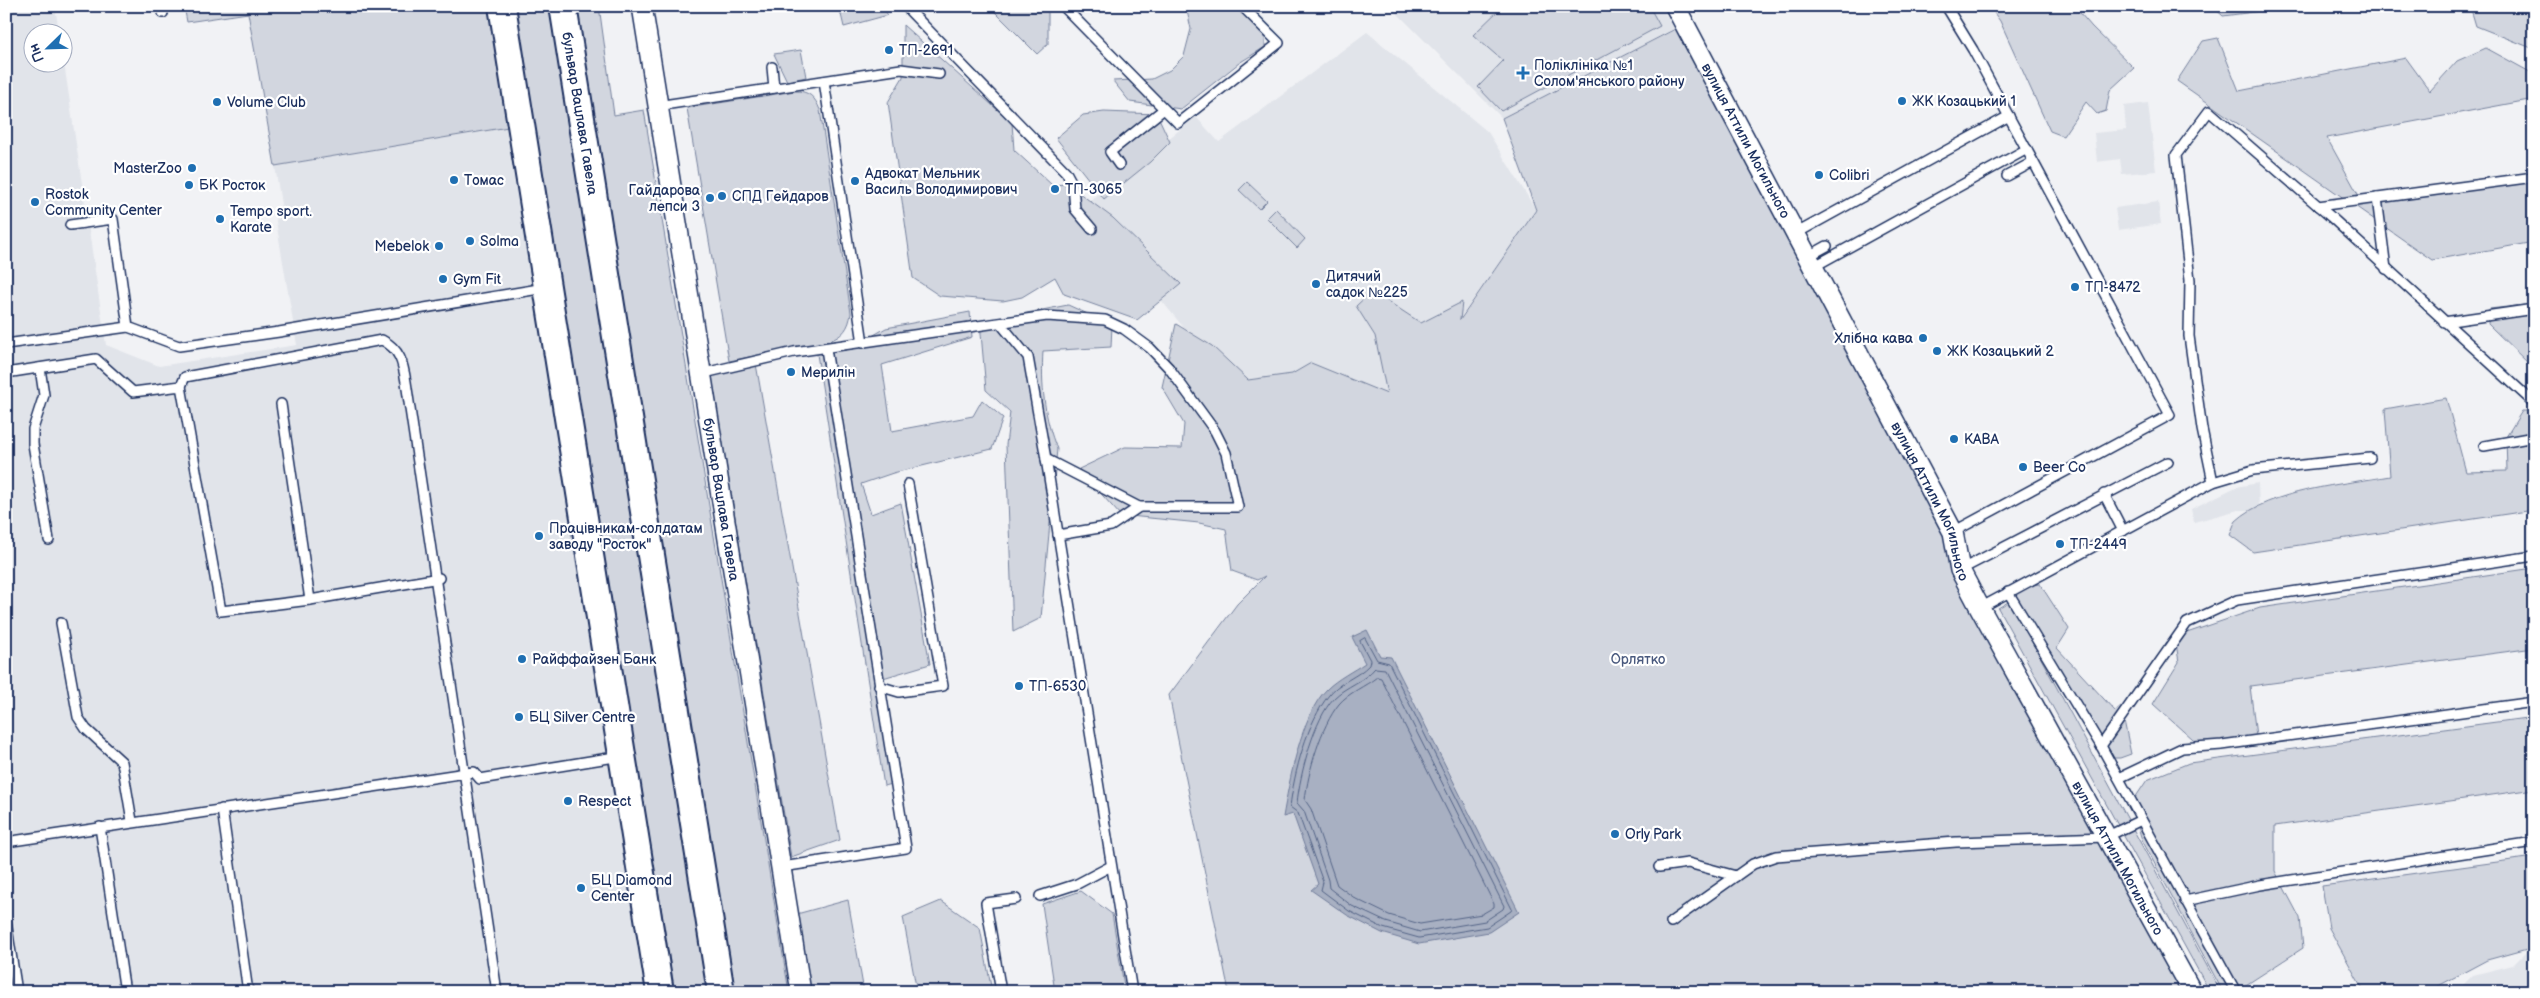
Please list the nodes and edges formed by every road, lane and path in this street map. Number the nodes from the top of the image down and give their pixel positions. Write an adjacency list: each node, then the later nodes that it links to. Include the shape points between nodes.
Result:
1 (502, 6): 29 (street)
2 (563, 6): 90 (street, бульвар Вацлава Гавела)
3 (642, 6): 13 (street, бульвар Вацлава Гавела)
4 (905, 6): 24 (lane, via 1066,172 1073,185 1075,209)
5 (1063, 6): 14 (lane)
6 (1242, 6): 14 (lane, via 1279,43 1178,123)
7 (1675, 6): 25 (street, вулиця Аттили Могильного)
8 (1946, 6): 15 (lane)
9 (772, 67): 12 (lane)
10 (939, 74): 11 (lane, via 901,69)
11 (824, 81): 12 (lane); 34 (lane)
12 (774, 88): 13 (lane)
13 (657, 106): 39 (street, бульвар Вацлава Гавела)
14 (1164, 109): 18 (lane, via 1110,152)
15 (2009, 116): 16 (lane); 25 (lane)
16 (2027, 149): 17 (lane); 27 (lane)
17 (2033, 162): 19 (lane); 53 (lane, via 2170,415)
18 (1119, 165)
19 (2007, 176)
20 (2534, 177): 21 (lane)
21 (2377, 198): 22 (lane); 28 (lane)
22 (2318, 206): 28 (lane); 48 (lane, via 2209,111 2176,155 2190,280 2189,336)
23 (70, 225): 33 (lane, via 113,219)
24 (1092, 229)
25 (1795, 234): 27 (street, вулиця Аттили Могильного)
26 (1828, 246): 27 (lane)
27 (1810, 262): 53 (street, вулиця Аттили Могильного)
28 (2386, 268): 31 (lane)
29 (547, 287): 33 (lane, via 178,346); 66 (street)
30 (2534, 309): 31 (lane)
31 (2444, 322): 41 (lane)
32 (1000, 323): 34 (lane); 46 (lane, via 1028,357); 51 (lane, via 1047,316 1105,320 1130,333 1169,368 1215,431 1226,453 1238,507)
33 (128, 327): 35 (lane)
34 (863, 343): 36 (lane)
35 (6, 344)
36 (826, 349): 39 (lane, via 794,352); 63 (lane)
37 (40, 368): 38 (lane); 40 (lane, via 96,359 133,392); 55 (lane, via 44,395 33,429 33,444)
38 (6, 373)
39 (700, 374): 77 (street, бульвар Вацлава Гавела)
40 (180, 386): 58 (lane, via 185,377 320,350 382,340 393,346 401,359 406,382); 60 (lane, via 221,611)
41 (2534, 403)
42 (281, 404): 60 (lane)
43 (2534, 437): 44 (lane)
44 (2484, 446)
45 (2370, 458): 48 (lane, via 2253,470)
46 (1046, 459): 51 (lane); 54 (lane)
47 (2168, 462): 50 (lane)
48 (2213, 482): 52 (lane)
49 (908, 484): 63 (lane, via 943,686 899,692)
50 (2104, 494): 52 (lane); 57 (lane)
51 (1139, 507): 54 (lane, via 1111,526)
52 (2123, 531): 59 (lane)
53 (1953, 532): 57 (street, вулиця Аттили Могильного)
54 (1058, 535): 76 (lane)
55 (49, 540)
56 (2534, 556): 65 (lane, via 2237,600 2187,622)
57 (1960, 570): 61 (street, вулиця Аттили Могильного)
58 (437, 579): 60 (lane); 67 (lane)
59 (2008, 592): 61 (lane); 65 (lane)
60 (310, 600)
61 (1980, 608): 73 (street, вулиця Аттили Могильного)
62 (61, 623): 71 (lane, via 78,717 86,729 122,762)
63 (879, 686): 77 (lane, via 906,848)
64 (2534, 702): 68 (lane, via 2182,748)
65 (2101, 746): 68 (lane)
66 (622, 756): 67 (lane, via 480,778 474,772); 89 (street)
67 (466, 773): 69 (lane); 88 (lane)
68 (2119, 778): 70 (lane)
69 (222, 808): 71 (lane); 87 (lane)
70 (2141, 820): 73 (lane); 82 (lane)
71 (132, 822): 72 (lane)
72 (100, 827): 74 (lane); 86 (lane)
73 (2106, 837): 79 (lane, via 1938,843 1776,856 1753,864); 94 (street, вулиця Аттили Могильного)
74 (6, 842)
75 (2534, 842): 82 (lane, via 2260,885)
76 (1111, 866): 80 (lane, via 1077,884); 93 (lane)
77 (782, 867): 91 (street, бульвар Вацлава Гавела)
78 (1659, 867): 79 (lane, via 1688,862)
79 (1736, 876): 84 (lane)
80 (1040, 896)
81 (1016, 899): 92 (lane, via 986,903)
82 (2185, 901): 95 (lane)
83 (6, 920): 85 (lane)
84 (1671, 922)
85 (18, 992)
86 (125, 992)
87 (248, 992)
88 (497, 992)
89 (660, 992)
90 (721, 992)
91 (802, 992)
92 (1000, 992)
93 (1132, 992)
94 (2192, 992)
95 (2236, 992)

